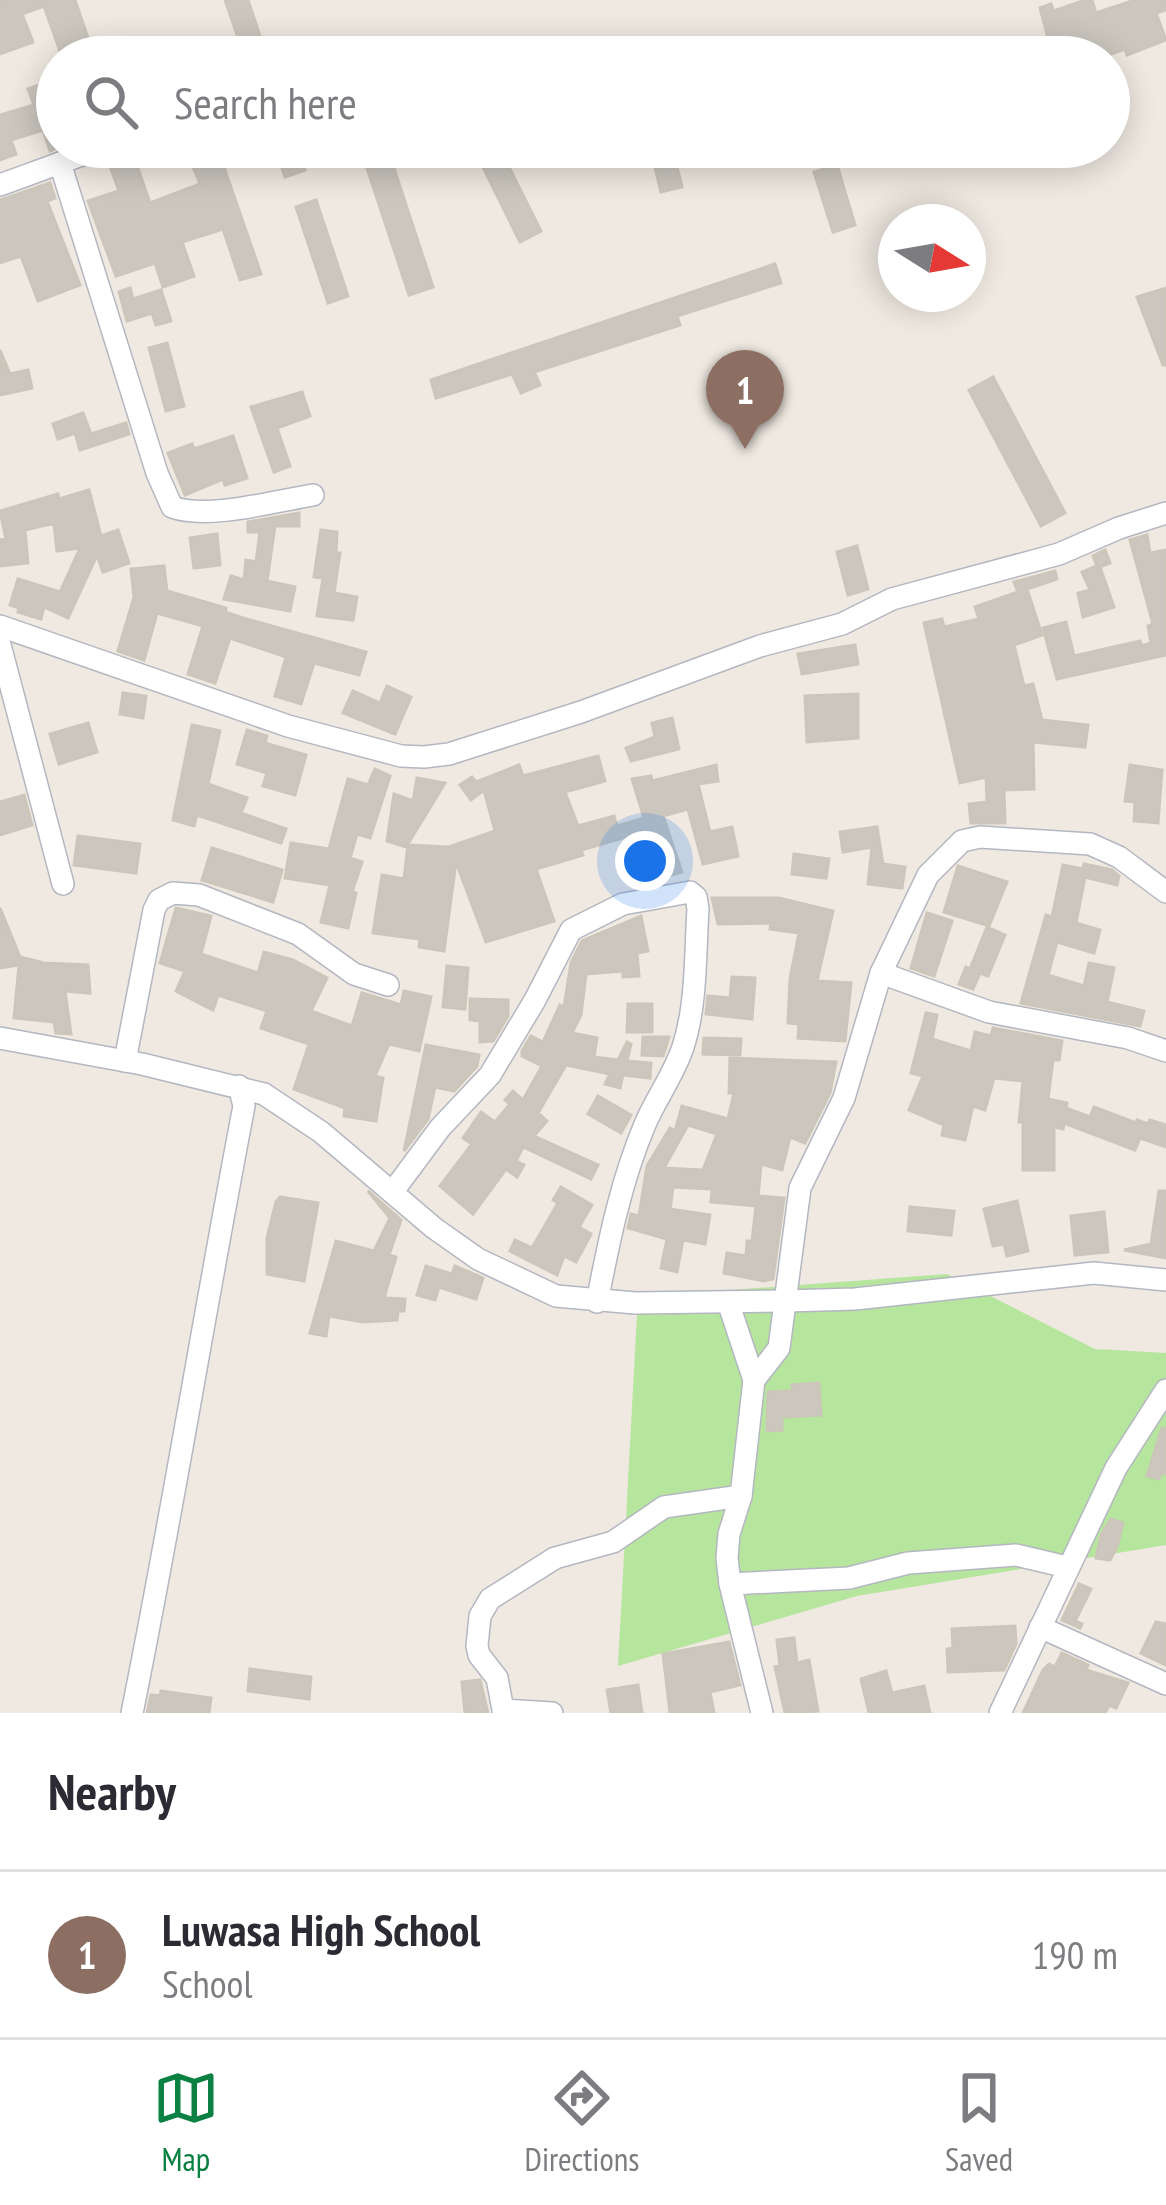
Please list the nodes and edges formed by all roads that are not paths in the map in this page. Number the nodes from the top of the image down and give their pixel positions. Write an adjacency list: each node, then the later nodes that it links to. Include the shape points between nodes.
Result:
1 (46, 168): 3 (street)
2 (62, 168): 4 (street, via 172,507 220,509)
3 (0, 185)
4 (313, 495)
5 (1166, 513): 6 (street, via 449,754 401,756 288,726)
6 (0, 626)
7 (0, 645): 8 (street)
8 (63, 884)
9 (1166, 892): 10 (street, via 1090,844 962,841 928,875)
10 (881, 973): 13 (street, via 989,1012); 18 (street, via 844,1098 800,1188)
11 (388, 985): 14 (street, via 354,974 255,915 172,893 154,910)
12 (0, 1038): 14 (street)
13 (1166, 1051)
14 (125, 1061): 15 (street)
15 (249, 1095): 16 (street, via 321,1132); 28 (street)
16 (394, 1190): 19 (street, via 500,1272 556,1296); 19 (street, via 490,1075 571,930 623,904 690,892 698,909 683,1046 617,1203)
17 (1166, 1280): 18 (street, via 1094,1273)
18 (786, 1301): 20 (street); 21 (street, via 779,1348)
19 (597, 1302): 20 (street)
20 (728, 1302): 21 (street)
21 (754, 1380): 23 (street)
22 (1166, 1390): 24 (street, via 1133,1436)
23 (741, 1496): 25 (street, via 729,1534); 29 (street, via 664,1507 613,1542 555,1558 490,1599 477,1646 497,1678 503,1710)
24 (1067, 1567): 25 (street, via 1028,1556 979,1557 849,1578); 26 (street)
25 (730, 1584): 30 (street)
26 (1040, 1627): 27 (street); 31 (street)
27 (1166, 1684)
28 (132, 1713)
29 (553, 1713)
30 (762, 1713)
31 (1000, 1713)

